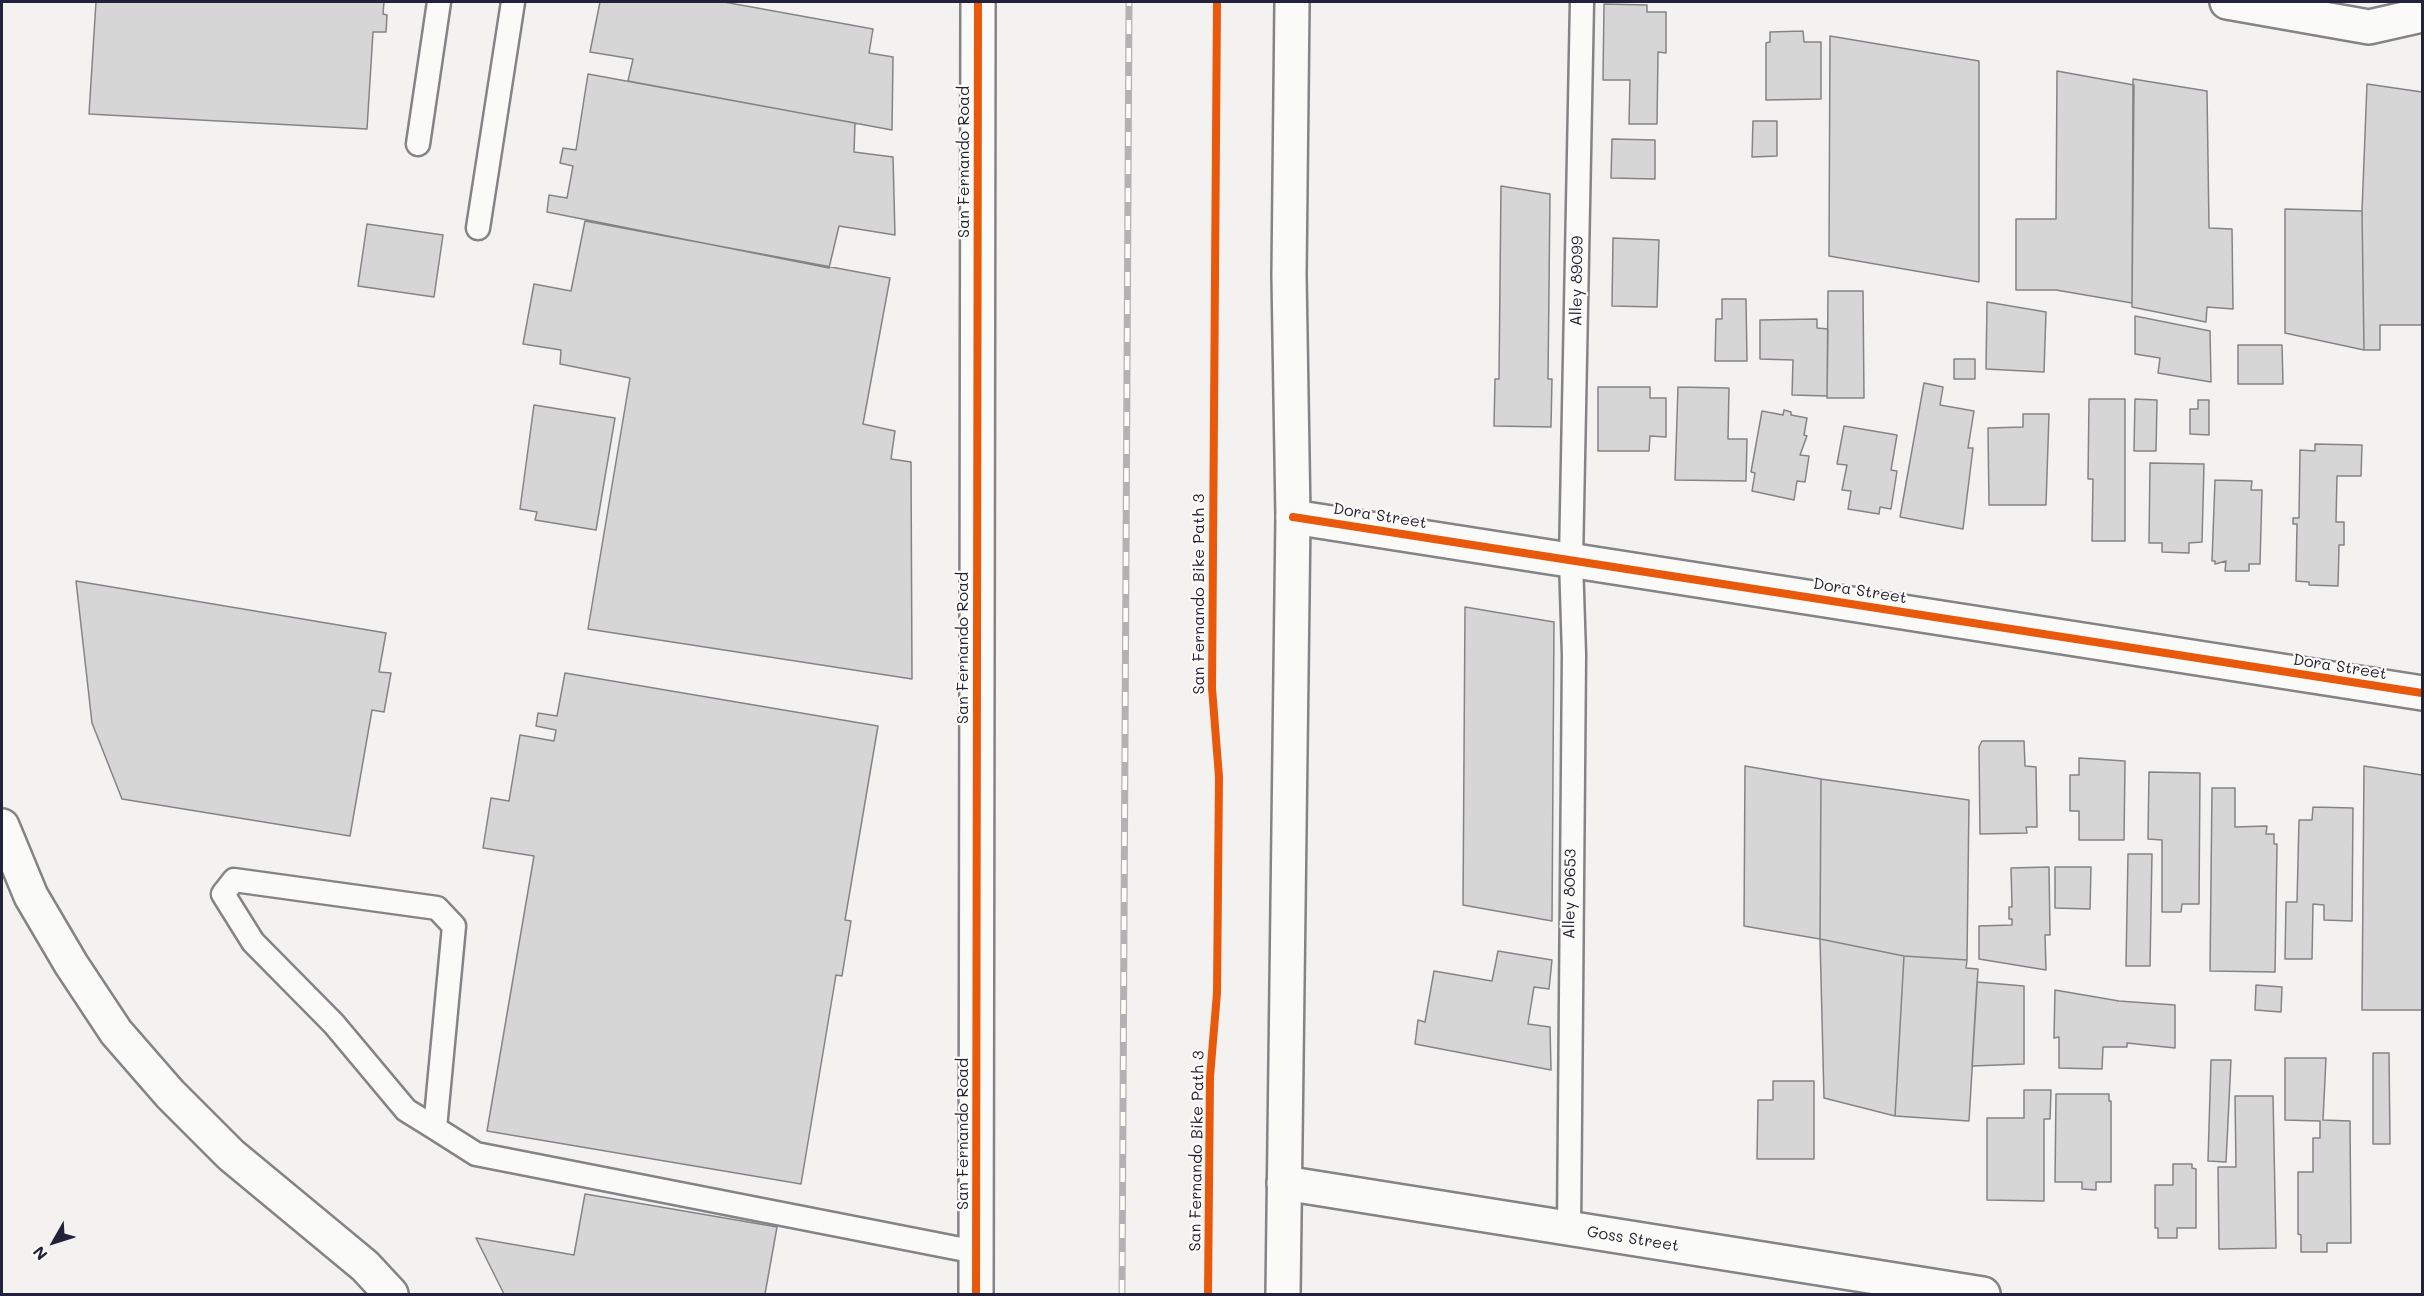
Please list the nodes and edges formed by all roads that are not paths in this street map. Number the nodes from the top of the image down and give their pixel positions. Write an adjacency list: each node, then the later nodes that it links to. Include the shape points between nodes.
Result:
1 (440, 2): 8 (lane)
2 (513, 2): 9 (lane)
3 (978, 2): 17 (main road, San Fernando Road)
4 (1292, 2): 10 (main road, via 1289,275)
5 (1582, 2): 11 (lane, Alley 89099)
6 (2228, 2): 7 (main road, via 2369,27)
7 (2422, 15)
8 (418, 144)
9 (478, 228)
10 (1293, 516): 11 (main road, Dora Street); 15 (main road)
11 (1571, 560): 12 (main road, Dora Street); 16 (lane, Alley 80653, via 1574,655)
12 (2422, 693)
13 (2, 826): 18 (main road, via 31,896 116,1032 231,1155 365,1266)
14 (435, 1128): 14 (lane, via 406,1110 334,1024 253,942 223,894 234,880 437,908 454,927); 17 (lane, via 476,1154)
15 (1284, 1183): 16 (main road, Goss Street); 20 (main road)
16 (1569, 1228): 21 (main road, Goss Street)
17 (976, 1252): 19 (main road, San Fernando Road)
18 (392, 1294)
19 (976, 1294)
20 (1283, 1294)
21 (1983, 1294)

